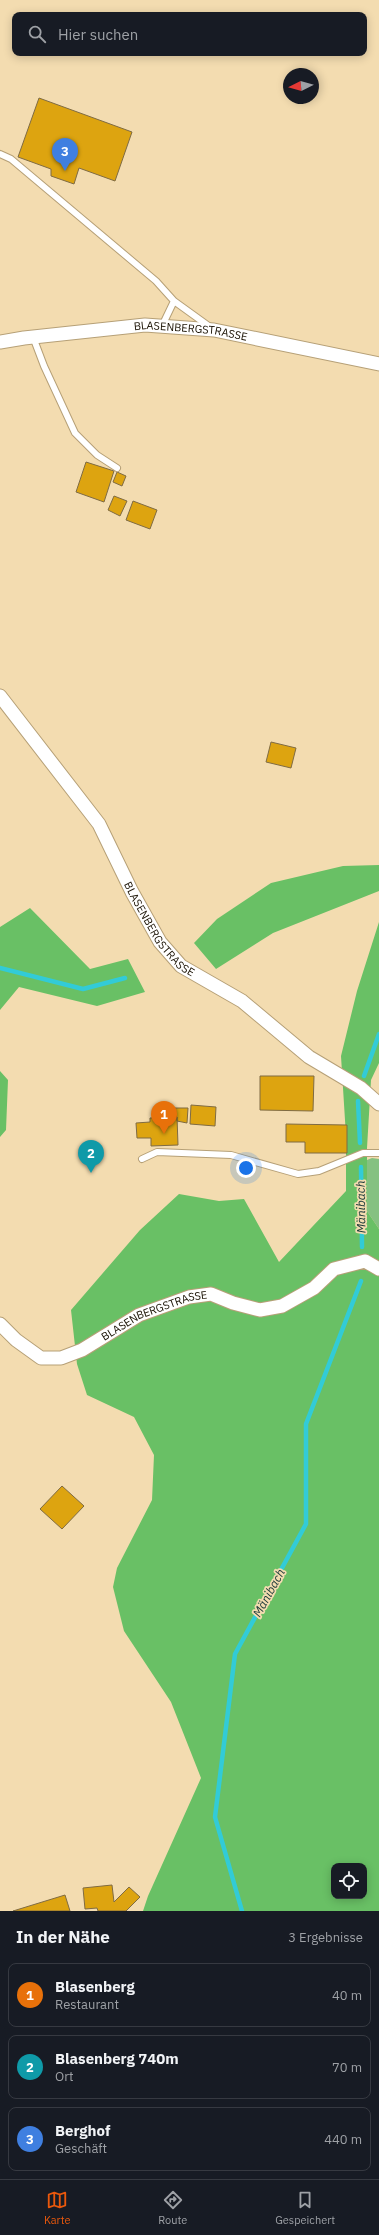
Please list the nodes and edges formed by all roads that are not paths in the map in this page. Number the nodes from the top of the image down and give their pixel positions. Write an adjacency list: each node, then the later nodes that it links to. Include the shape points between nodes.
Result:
1 (0, 154): 2 (lane, via 11,159 156,281)
2 (174, 301): 3 (lane); 4 (lane)
3 (162, 326): 4 (street, BLASENBERGSTRASSE); 5 (street, BLASENBERGSTRASSE, via 145,325)
4 (214, 330): 7 (street, BLASENBERGSTRASSE)
5 (33, 337): 6 (street, BLASENBERGSTRASSE); 8 (lane, via 74,433 97,455)
6 (0, 342)
7 (379, 364)
8 (116, 468)
9 (0, 696): 10 (street, BLASENBERGSTRASSE, via 99,824 160,942 181,966 242,1002 309,1057 361,1088)
10 (379, 1104)
11 (379, 1153): 12 (lane, via 363,1153 319,1171 298,1174 231,1155 157,1152)
12 (142, 1159)
13 (379, 1269): 14 (street, BLASENBERGSTRASSE, via 365,1261 334,1269 314,1288 282,1306 260,1310 211,1294 189,1296 139,1315 82,1350 61,1358 40,1358)
14 (0, 1324)

